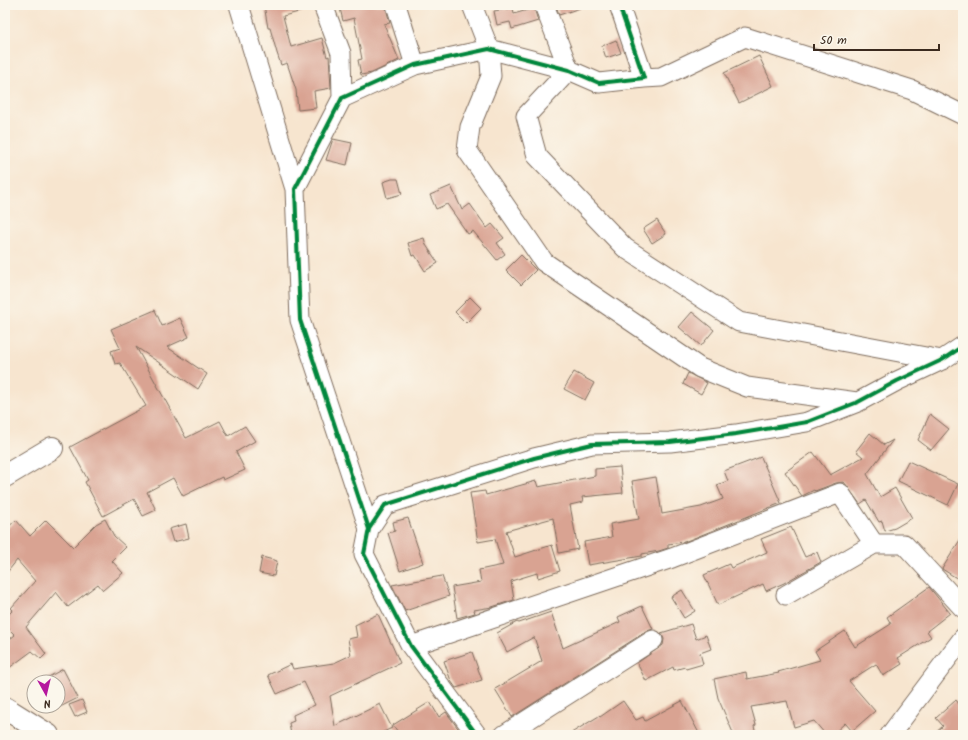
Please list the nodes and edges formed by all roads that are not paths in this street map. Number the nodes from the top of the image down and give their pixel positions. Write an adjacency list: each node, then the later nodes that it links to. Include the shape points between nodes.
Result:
1 (239, 5): 13 (street)
2 (323, 5): 11 (street, via 341,54)
3 (396, 5): 8 (street)
4 (472, 5): 7 (street)
5 (544, 5): 9 (street)
6 (619, 5): 10 (street)
7 (489, 49): 8 (street); 9 (street); 16 (street, via 491,76 470,127 467,150 544,262 700,368 747,387)
8 (415, 65): 11 (street)
9 (570, 70): 10 (street, via 599,82); 15 (street, via 526,116 537,156 625,248 739,322)
10 (644, 78): 12 (street, via 661,78 745,37 912,90)
11 (342, 98): 13 (street)
12 (963, 115)
13 (296, 189): 19 (street, via 300,320)
14 (963, 346): 15 (street)
15 (942, 360): 16 (street, via 897,380)
16 (858, 402): 19 (street, via 807,422 670,442 592,444 534,458 385,505)
17 (52, 448): 18 (street)
18 (5, 476)
19 (370, 529): 25 (street, via 364,554)
20 (874, 544): 21 (street); 22 (street, via 904,544); 25 (street, via 840,493 672,558)
21 (786, 595)
22 (963, 608)
23 (963, 638): 30 (street)
24 (653, 640): 29 (street)
25 (411, 646): 28 (street)
26 (5, 708): 27 (street)
27 (48, 735)
28 (477, 735)
29 (504, 735)
30 (890, 735)

